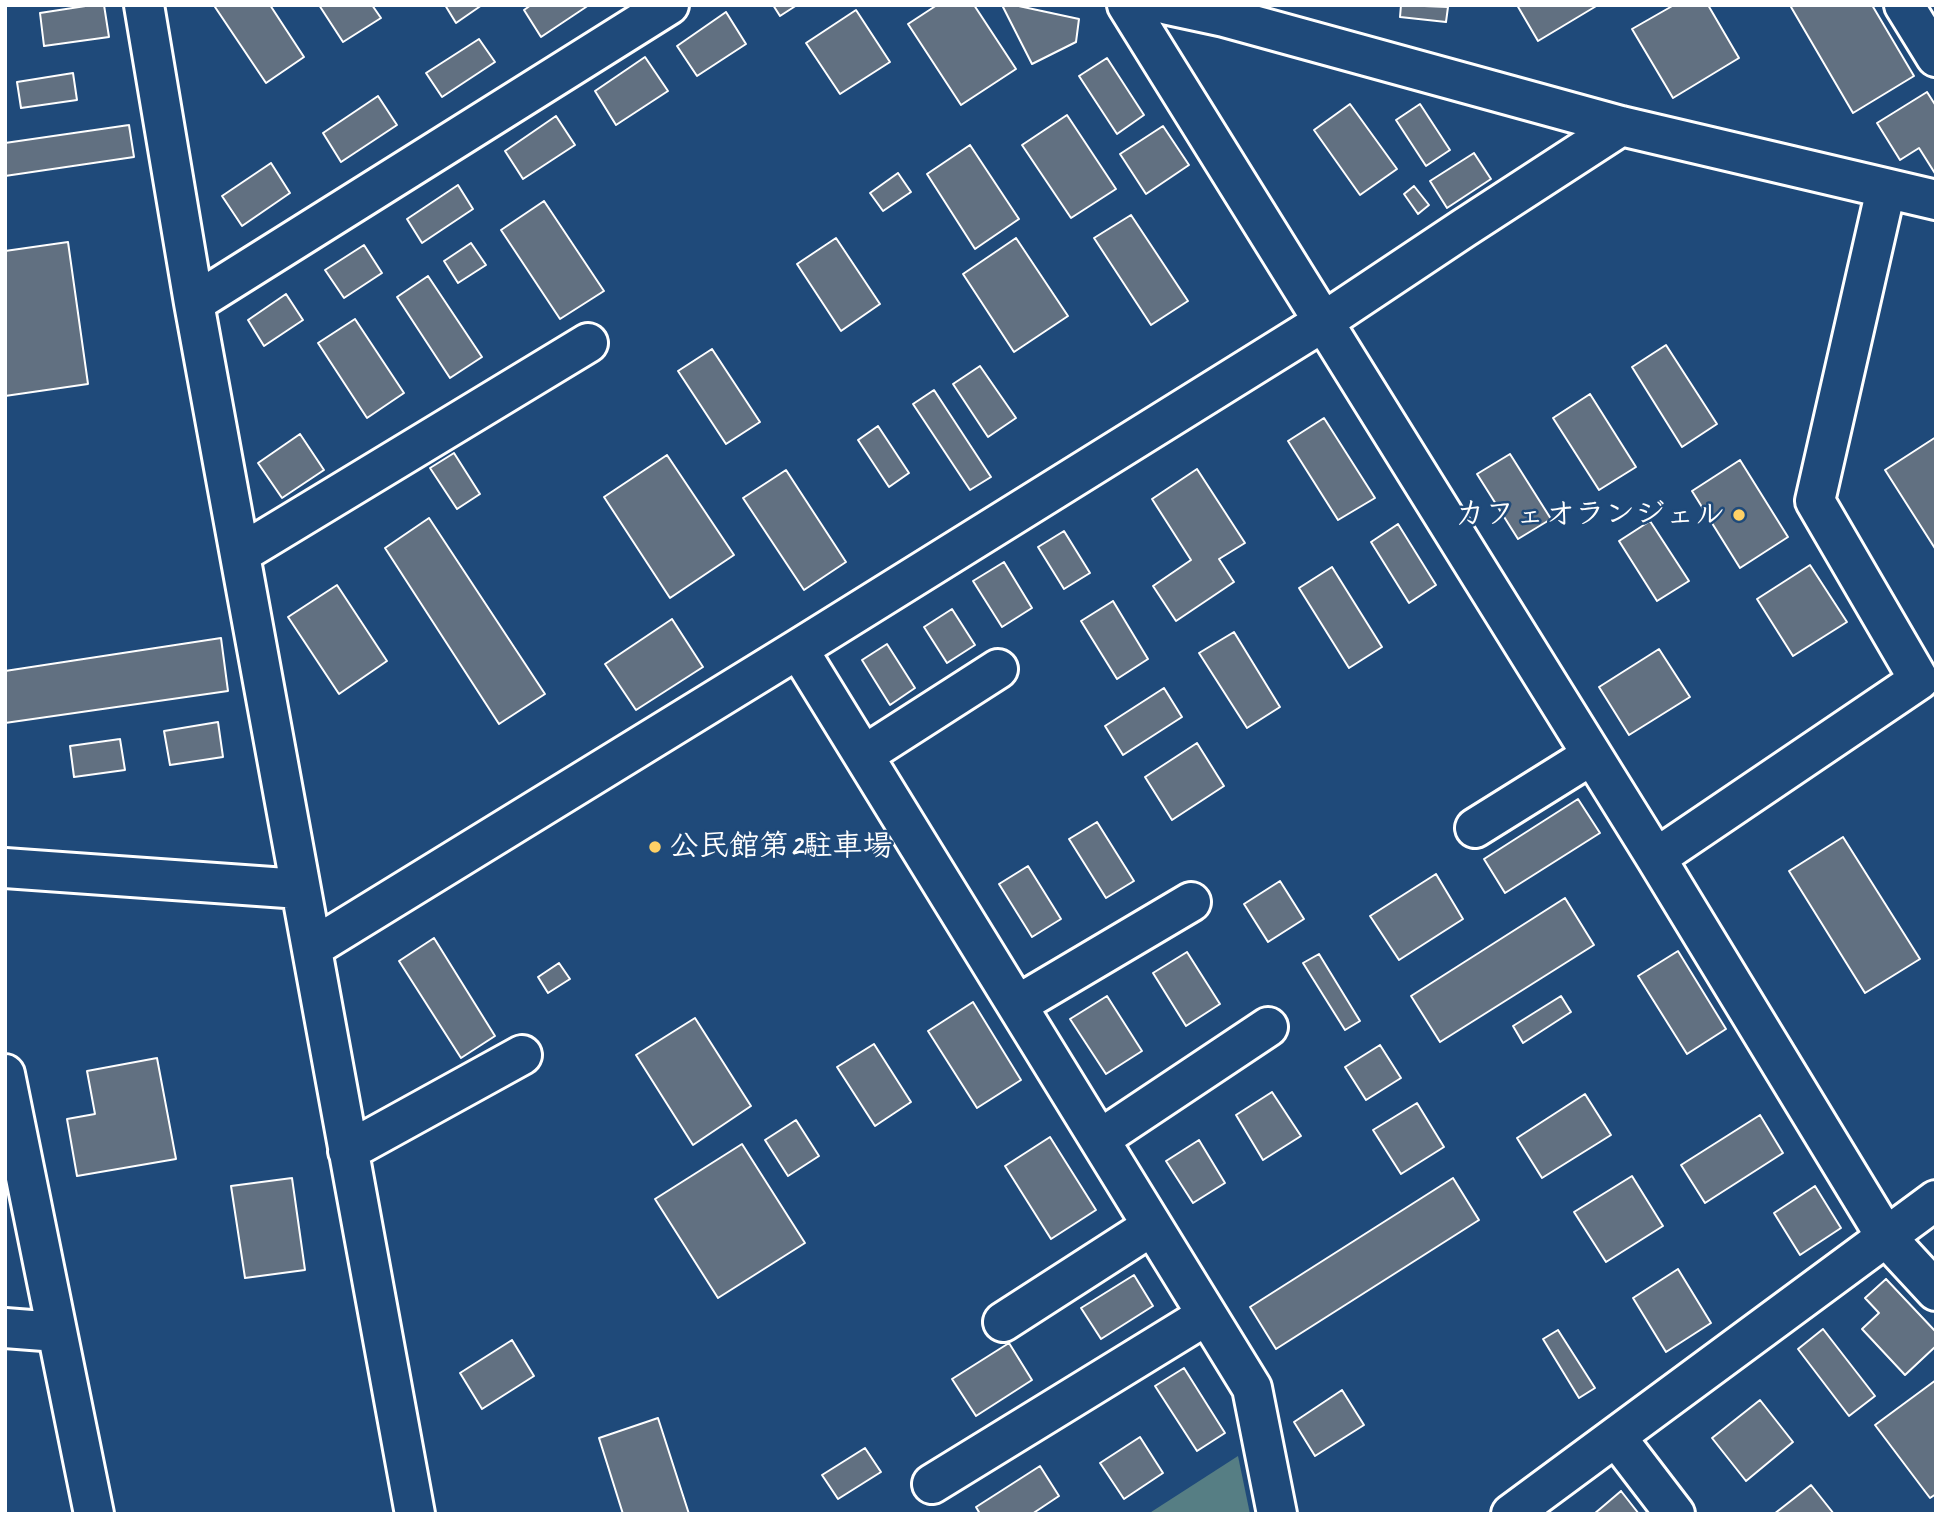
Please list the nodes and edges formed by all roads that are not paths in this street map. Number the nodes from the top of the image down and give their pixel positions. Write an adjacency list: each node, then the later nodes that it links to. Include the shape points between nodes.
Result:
1 (144, 5): 10 (street)
2 (669, 5): 10 (street)
3 (1127, 5): 11 (street)
4 (1168, 5): 7 (street)
5 (1904, 5): 6 (street)
6 (1936, 57)
7 (1621, 126): 8 (street); 11 (street)
8 (1886, 189): 9 (street); 19 (street, via 1815,501 1919,680)
9 (1936, 200)
10 (194, 303): 13 (street)
11 (1324, 322): 14 (street); 17 (street)
12 (588, 343): 13 (street)
13 (240, 554): 21 (street)
14 (798, 649): 16 (street); 23 (street)
15 (998, 669): 16 (street)
16 (864, 755): 24 (street)
17 (1592, 755): 18 (street); 19 (street)
18 (1475, 828)
19 (1656, 858): 32 (street)
20 (5, 868): 21 (street)
21 (300, 890): 23 (street)
22 (1191, 902): 24 (street)
23 (312, 948): 29 (street)
24 (1017, 1005): 28 (street)
25 (1268, 1027): 28 (street)
26 (522, 1055): 29 (street)
27 (5, 1074): 37 (street)
28 (1100, 1139): 31 (street)
29 (348, 1151): 41 (street)
30 (1936, 1200): 32 (street)
31 (1152, 1226): 34 (street); 35 (street)
32 (1886, 1237): 33 (street); 38 (street)
33 (1936, 1291)
34 (1207, 1315): 39 (street); 42 (street, via 1252,1388)
35 (1003, 1322)
36 (5, 1328): 37 (street)
37 (57, 1332): 40 (street)
38 (1616, 1437): 43 (street); 44 (street)
39 (932, 1485)
40 (94, 1514)
41 (415, 1514)
42 (1277, 1514)
43 (1511, 1514)
44 (1675, 1514)

